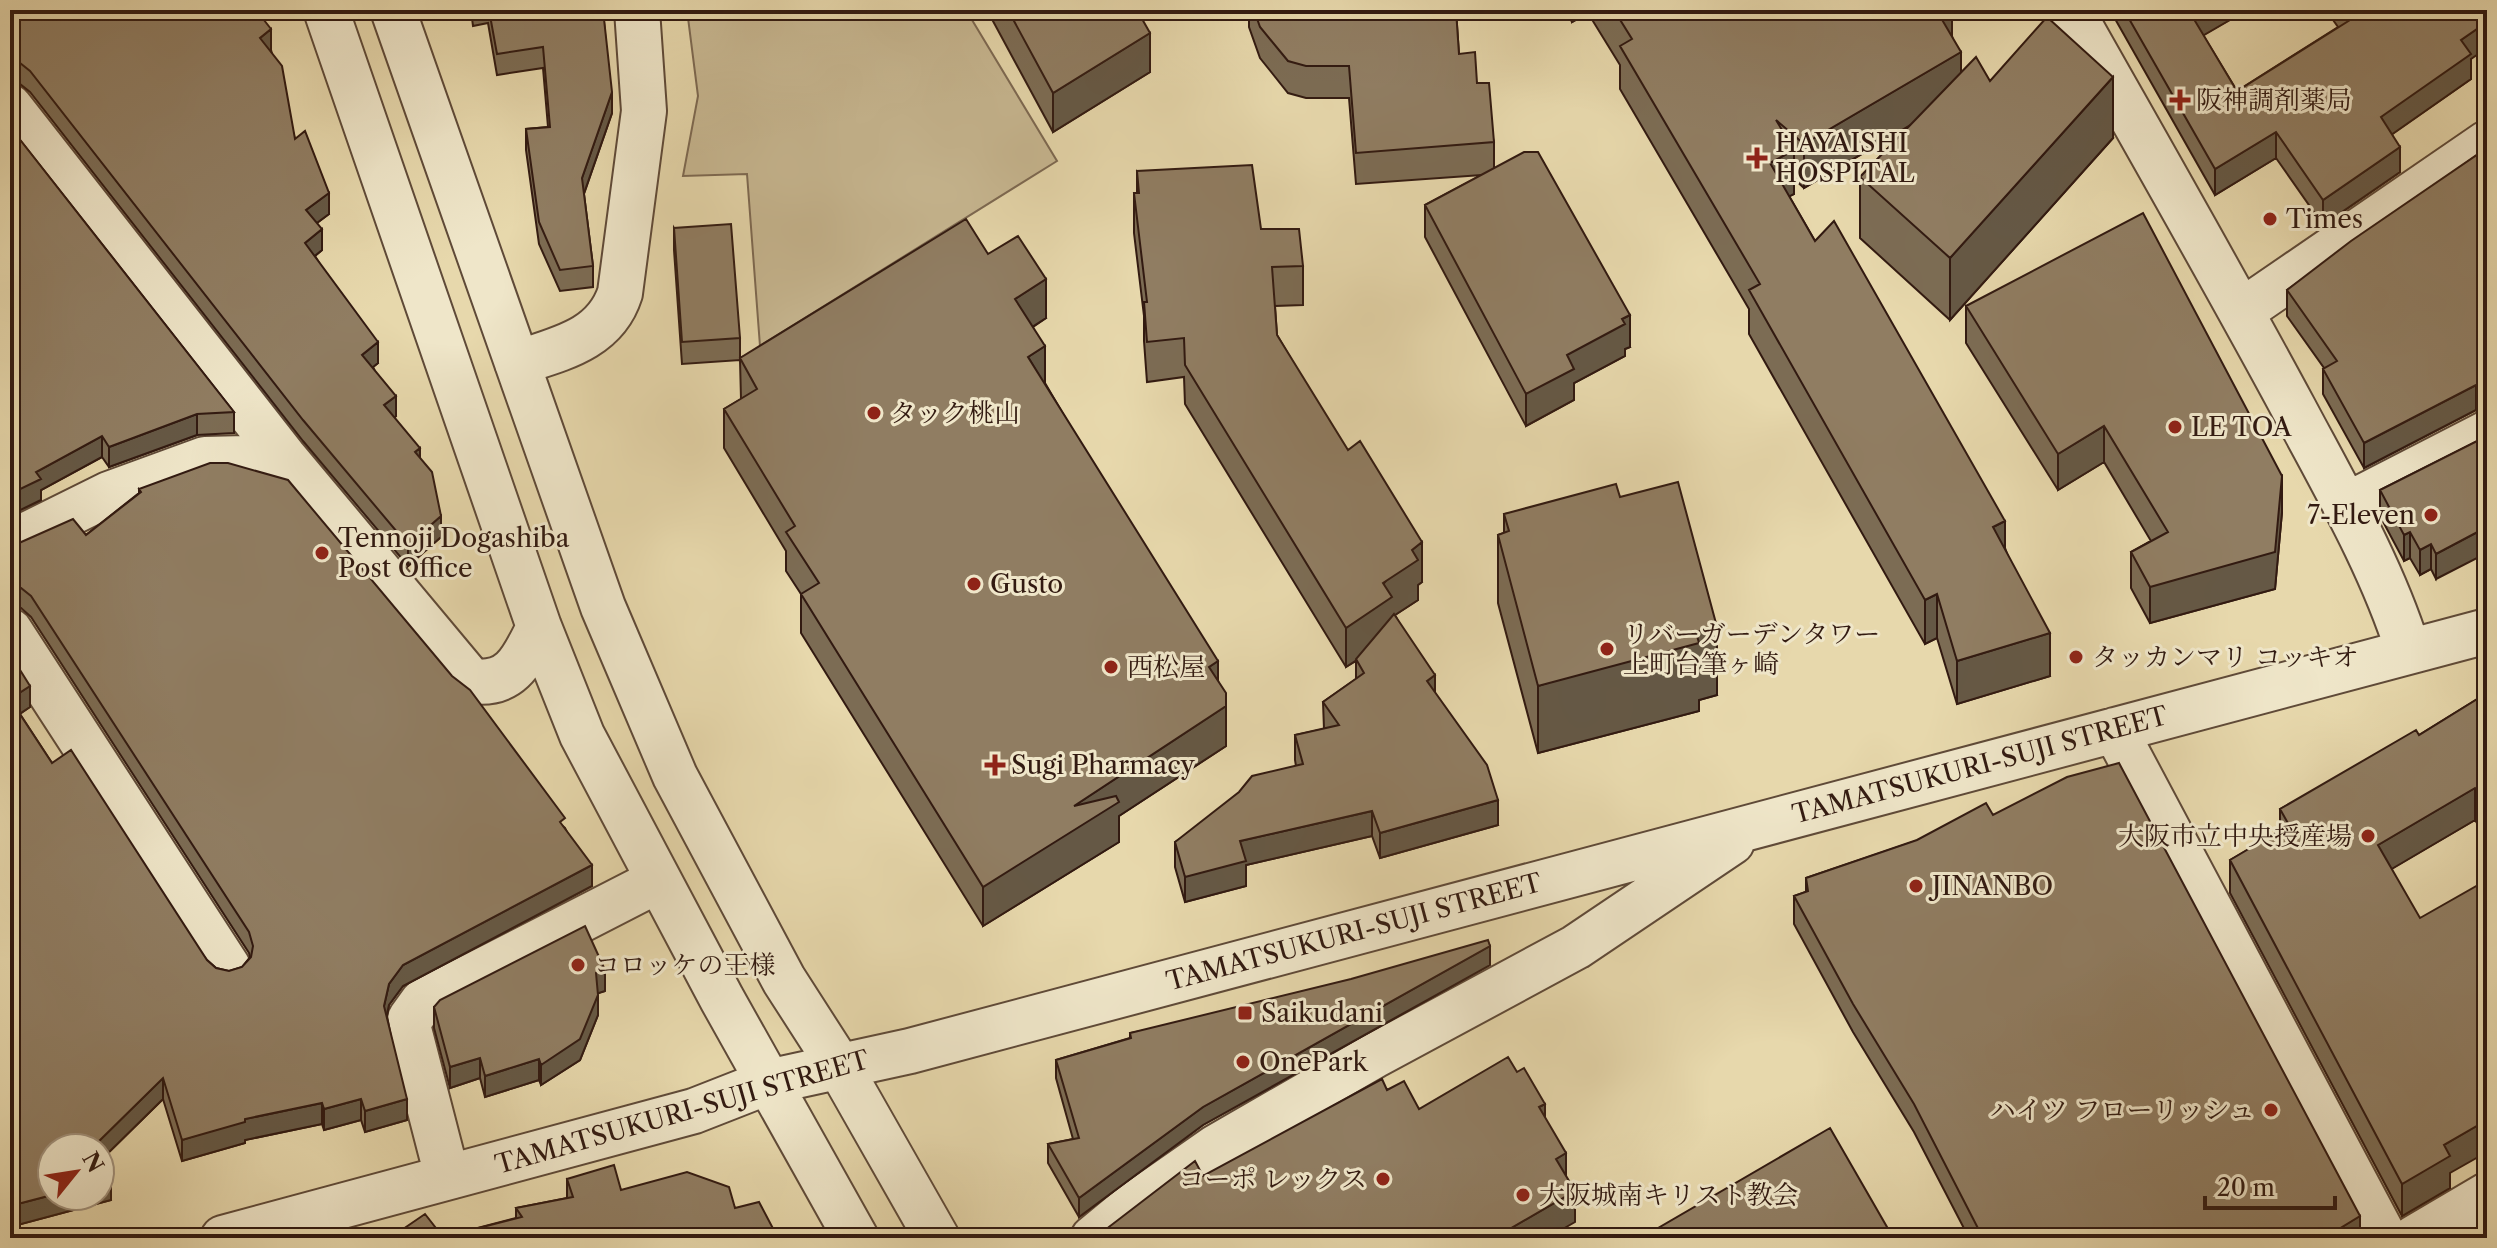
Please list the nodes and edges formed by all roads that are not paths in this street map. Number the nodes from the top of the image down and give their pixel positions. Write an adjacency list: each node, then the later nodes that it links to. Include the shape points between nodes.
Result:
1 (326, 10): 13 (street)
2 (393, 10): 8 (street)
3 (637, 10): 8 (street, via 644,111 614,311 580,341)
4 (2071, 10): 7 (street)
5 (10, 107): 10 (street)
6 (2487, 143): 7 (street)
7 (2242, 311): 11 (street)
8 (517, 363): 21 (street, via 603,607 675,776 784,980)
9 (2487, 433): 11 (street)
10 (284, 457): 12 (street, via 205,459 109,494); 13 (street, via 471,681 491,683 507,675 522,661)
11 (2345, 506): 16 (street, via 2391,596)
12 (10, 543)
13 (539, 627): 19 (street, via 582,735)
14 (10, 631): 20 (street)
15 (2487, 631): 16 (street, TAMATSUKURI-SUJI STREET)
16 (2408, 650): 17 (street, TAMATSUKURI-SUJI STREET)
17 (2115, 730): 18 (street, TAMATSUKURI-SUJI STREET); 29 (street)
18 (1761, 823): 21 (street, TAMATSUKURI-SUJI STREET, via 910,1051); 28 (street, via 1576,947 1216,1147)
19 (657, 881): 22 (street); 23 (street, via 423,1001 410,1019)
20 (228, 967)
21 (838, 1064): 22 (street, TAMATSUKURI-SUJI STREET); 27 (street)
22 (768, 1082): 23 (street, TAMATSUKURI-SUJI STREET, via 694,1111); 26 (street)
23 (447, 1176): 25 (street, TAMATSUKURI-SUJI STREET)
24 (2487, 1195): 30 (street)
25 (223, 1238)
26 (856, 1238)
27 (937, 1238)
28 (1093, 1238)
29 (2385, 1238)
30 (2414, 1238)

